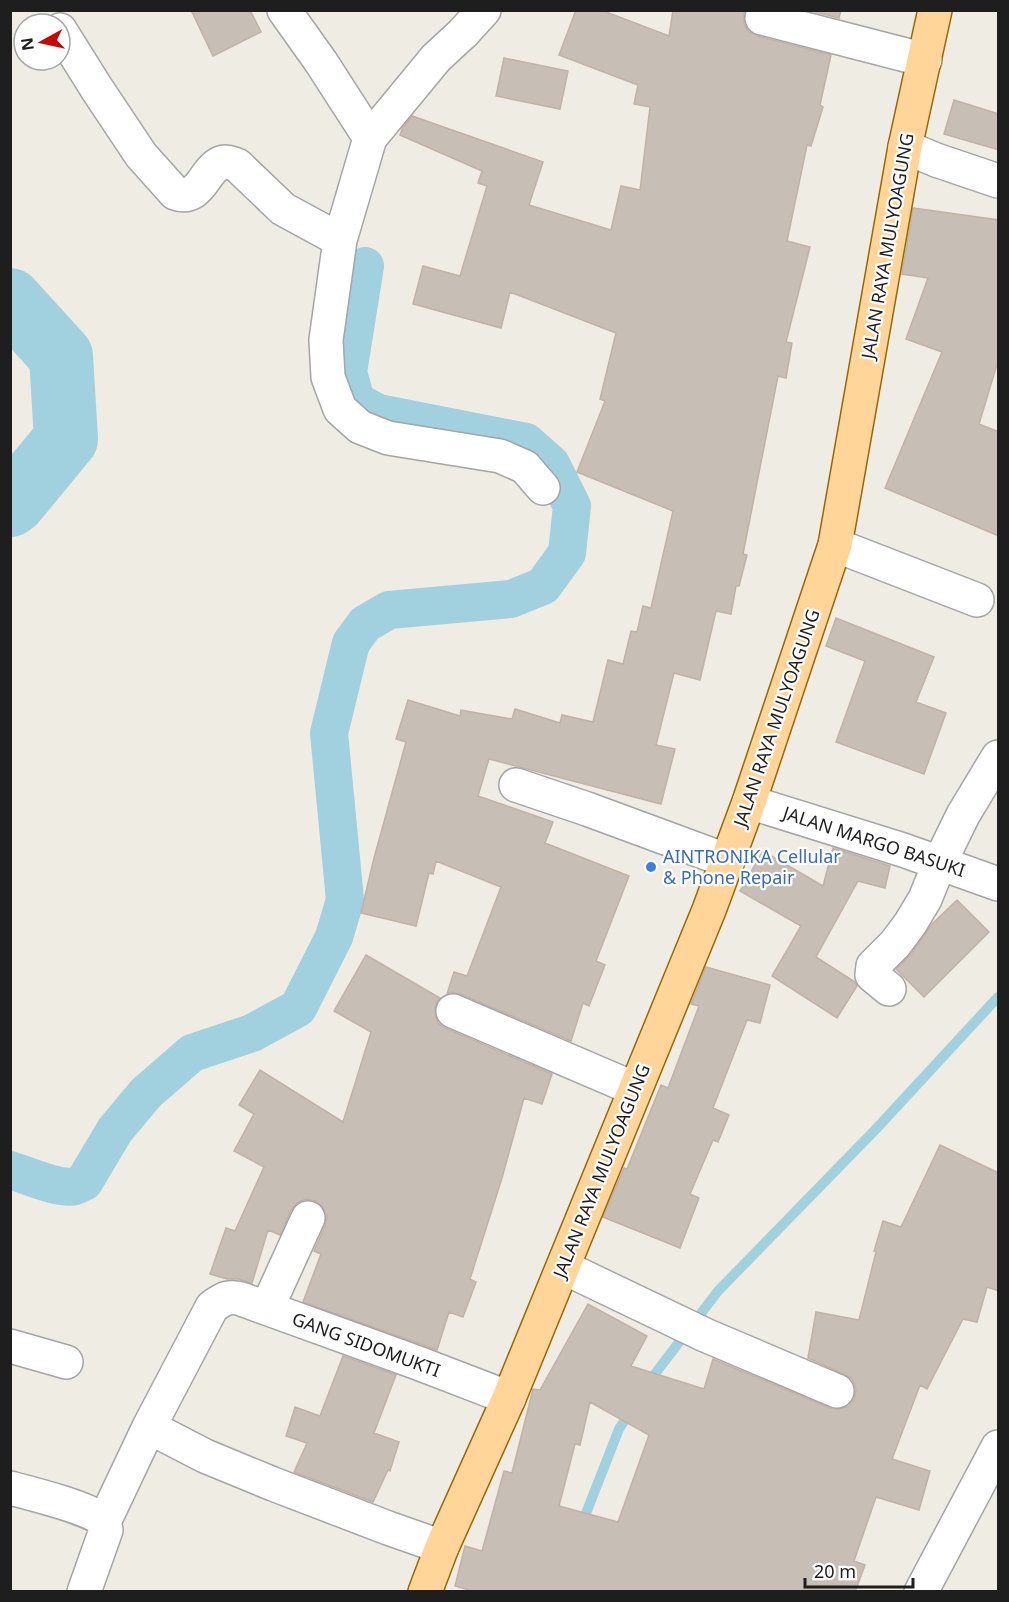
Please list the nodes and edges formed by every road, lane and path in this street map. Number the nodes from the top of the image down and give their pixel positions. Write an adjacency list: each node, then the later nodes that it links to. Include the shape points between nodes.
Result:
1 (284, 10): 7 (street)
2 (484, 10): 7 (street, via 436,58)
3 (935, 10): 6 (main road, JALAN RAYA MULYOAGUNG)
4 (762, 18): 6 (street)
5 (72, 49): 10 (street, via 141,155 175,193 188,195 216,166 230,162 283,208)
6 (925, 60): 8 (main road, JALAN RAYA MULYOAGUNG)
7 (370, 138): 10 (street)
8 (905, 147): 9 (street); 12 (main road, JALAN RAYA MULYOAGUNG)
9 (999, 182)
10 (340, 240): 11 (street, via 326,340 328,377 340,410 360,427 388,438 500,456 525,467)
11 (543, 488)
12 (835, 545): 13 (street); 16 (main road, JALAN RAYA MULYOAGUNG)
13 (977, 600)
14 (999, 757): 18 (street)
15 (516, 784): 17 (street)
16 (749, 802): 17 (main road, JALAN RAYA MULYOAGUNG); 18 (street, JALAN MARGO BASUKI)
17 (728, 861): 22 (main road, JALAN RAYA MULYOAGUNG)
18 (940, 862): 19 (street, JALAN MARGO BASUKI); 20 (street, via 910,924 873,966 872,975)
19 (999, 884)
20 (889, 989)
21 (453, 1011): 22 (street)
22 (636, 1089): 24 (main road, JALAN RAYA MULYOAGUNG)
23 (308, 1218): 25 (street)
24 (563, 1267): 28 (street, via 705,1335); 29 (main road, JALAN RAYA MULYOAGUNG)
25 (267, 1308): 29 (street, GANG SIDOMUKTI); 30 (street, GANG SIDOMUKTI, via 235,1297 222,1299 212,1307)
26 (10, 1346): 27 (street)
27 (66, 1362)
28 (837, 1391)
29 (509, 1398): 34 (main road, JALAN RAYA MULYOAGUNG)
30 (149, 1427): 33 (street); 34 (street, via 224,1464)
31 (999, 1447): 37 (street)
32 (10, 1488): 33 (street, via 98,1516)
33 (104, 1522): 35 (street, via 106,1530)
34 (442, 1547): 36 (main road, JALAN RAYA MULYOAGUNG)
35 (84, 1592)
36 (425, 1592)
37 (921, 1592)

